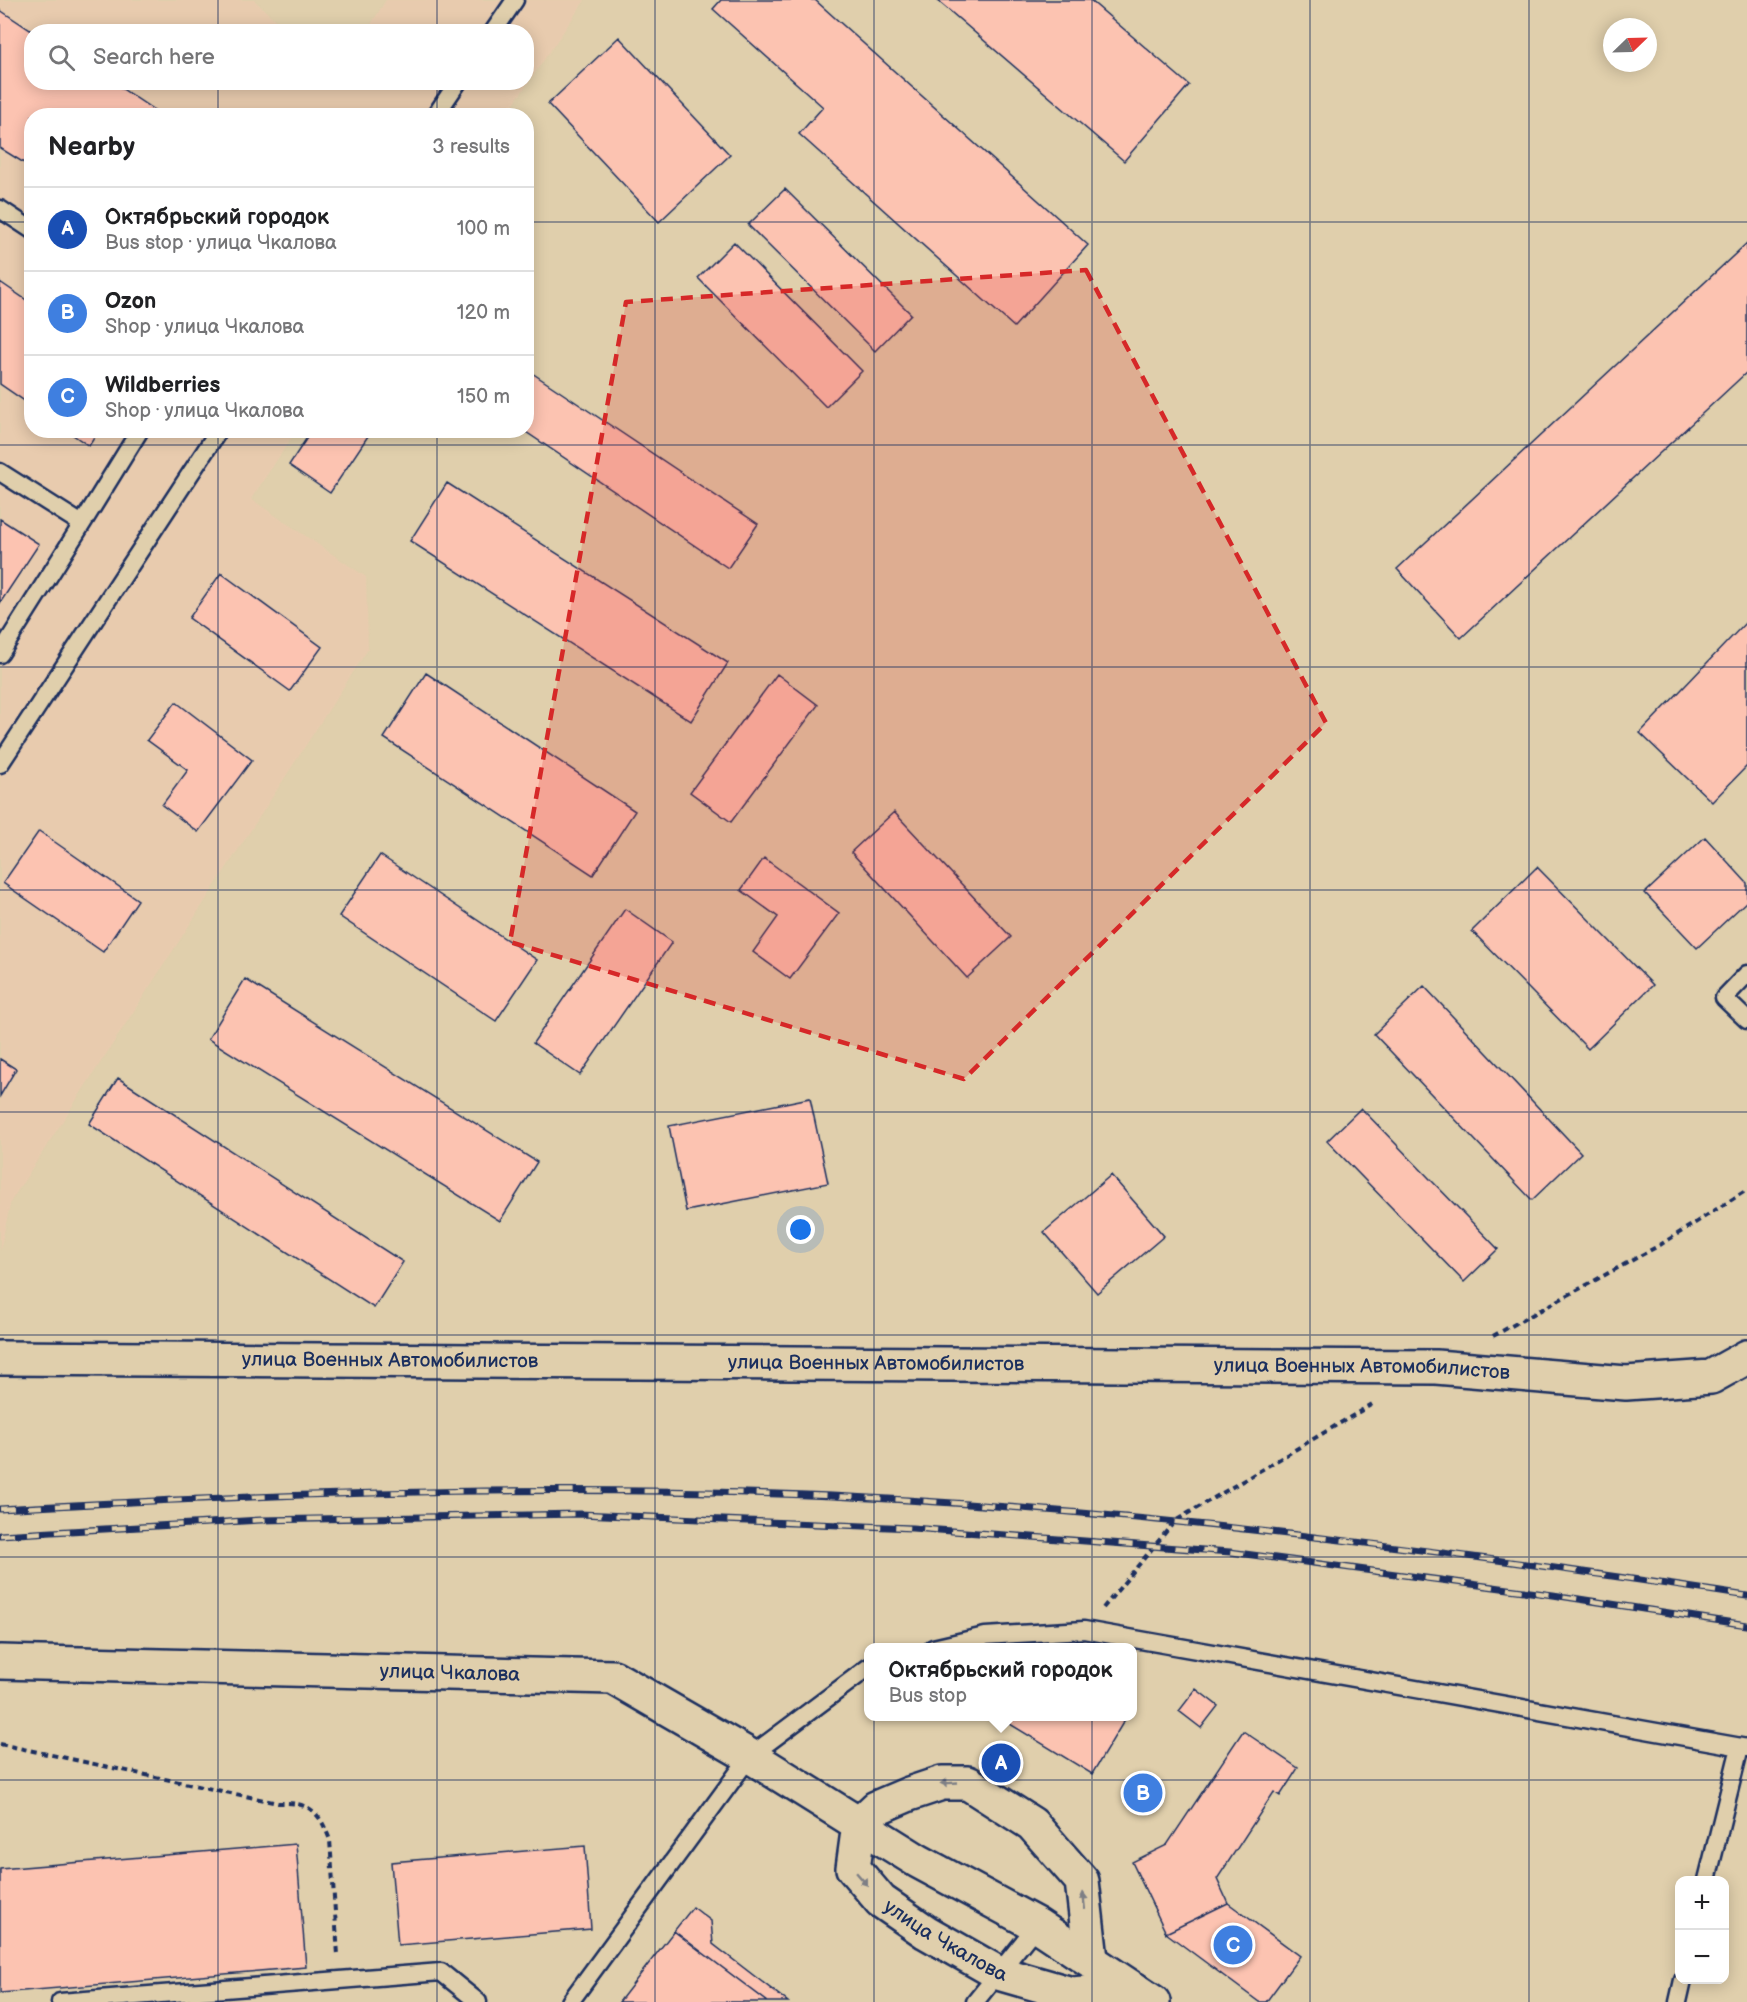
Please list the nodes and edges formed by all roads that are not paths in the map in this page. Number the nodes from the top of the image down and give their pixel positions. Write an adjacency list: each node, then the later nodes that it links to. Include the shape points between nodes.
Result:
1 (515, 0): 2 (lane)
2 (498, 24)
3 (453, 90): 4 (lane)
4 (440, 108)
5 (0, 209): 6 (lane)
6 (24, 225)
7 (135, 438): 10 (lane)
8 (214, 438): 12 (lane)
9 (0, 472): 10 (lane)
10 (82, 524): 11 (lane)
11 (0, 654)
12 (3, 753)
13 (1747, 974): 14 (lane, via 1724,998)
14 (1747, 1020)
15 (1747, 1357): 16 (street, улица Военных Автомобилистов, via 1711,1377 1626,1383 1436,1367)
16 (0, 1358)
17 (952, 1643): 20 (lane, via 985,1636 1084,1630)
18 (0, 1662): 21 (street, улица Чкалова, via 613,1677)
19 (864, 1671): 21 (lane)
20 (1743, 1747): 23 (lane)
21 (750, 1756): 22 (street, улица Чкалова); 31 (lane)
22 (858, 1824): 24 (street, улица Чкалова); 25 (street, one-way to 22, via 1082,1881 1032,1824 968,1783 942,1783 909,1794 876,1808); 26 (street, улица Чкалова, one-way to 26, via 853,1868 881,1900 926,1932)
23 (1708, 1876)
24 (1037, 1926): 25 (street, улица Чкалова); 26 (lane)
25 (1091, 1959): 28 (street, улица Чкалова)
26 (998, 1973): 28 (street, улица Чкалова, via 1072,1994); 32 (lane)
27 (1682, 1984): 33 (lane)
28 (1143, 1996)
29 (60, 2002): 30 (lane, via 441,1972)
30 (478, 2002)
31 (570, 2002)
32 (975, 2002)
33 (1678, 2002)

